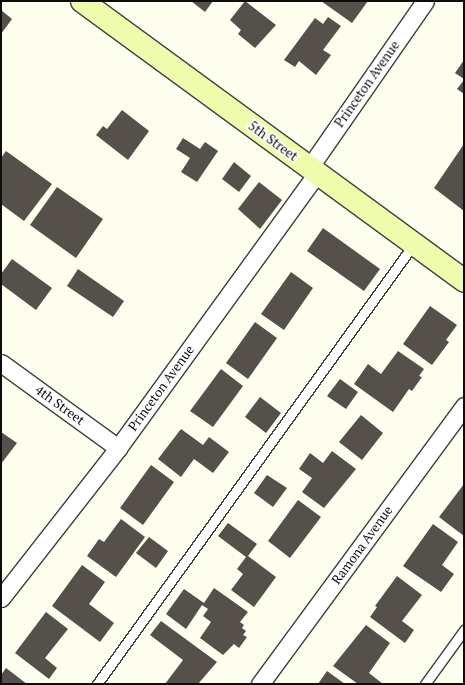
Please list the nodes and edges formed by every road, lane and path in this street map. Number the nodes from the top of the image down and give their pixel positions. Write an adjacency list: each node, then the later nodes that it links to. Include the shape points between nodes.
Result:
1 (82, 1): 3 (main road, 5th Street)
2 (425, 1): 3 (street, Princeton Avenue)
3 (313, 171): 4 (main road, 5th Street); 8 (street, Princeton Avenue)
4 (413, 245): 5 (main road, 5th Street); 11 (lane)
5 (464, 282)
6 (1, 363): 8 (street, 4th Street)
7 (464, 406): 12 (street, Ramona Avenue)
8 (118, 448): 9 (street, Princeton Avenue)
9 (1, 598)
10 (464, 630): 13 (lane)
11 (97, 684)
12 (260, 684)
13 (425, 684)

